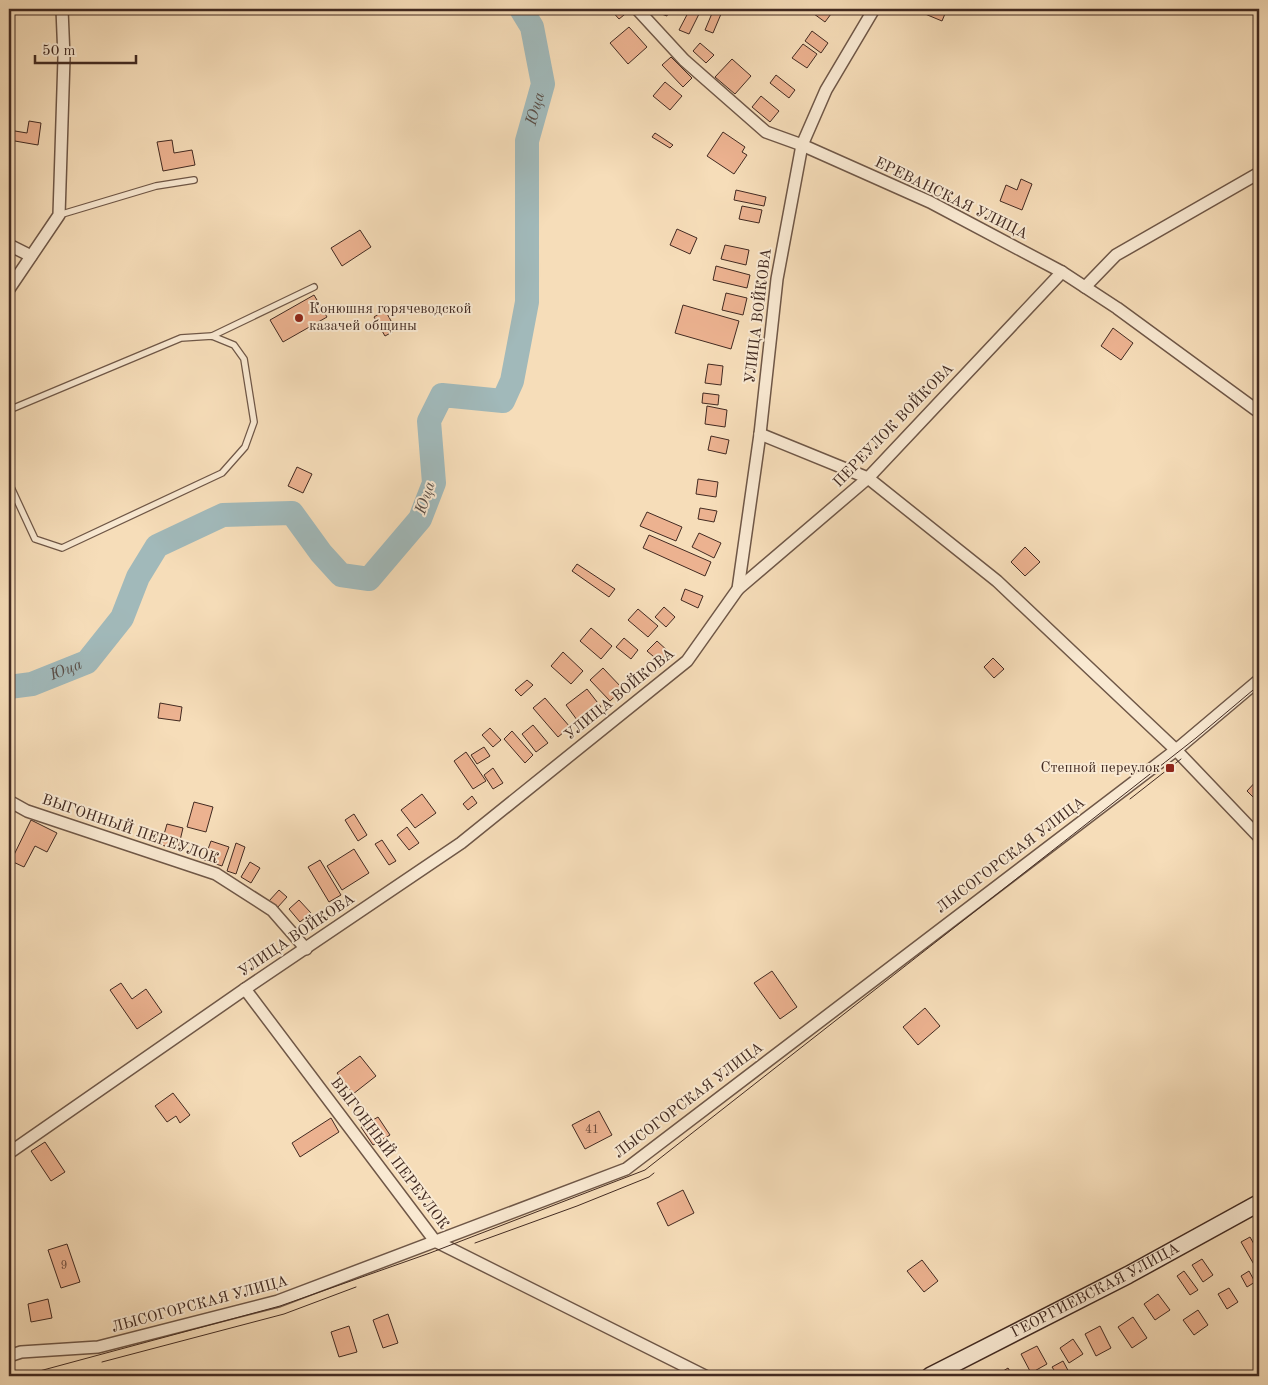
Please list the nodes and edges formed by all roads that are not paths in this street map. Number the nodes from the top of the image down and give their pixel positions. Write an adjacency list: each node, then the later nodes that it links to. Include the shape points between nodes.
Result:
1 (62, 9): 7 (street, via 64,58)
2 (637, 9): 4 (street, ЕРЕВАНСКАЯ УЛИЦА, via 684,60 766,132)
3 (874, 9): 4 (street, УЛИЦА ВОЙКОВА, via 826,90)
4 (802, 144): 10 (street, ЕРЕВАНСКАЯ УЛИЦА, via 930,202); 17 (street, УЛИЦА ВОЙКОВА, via 777,279)
5 (1259, 173): 11 (street, via 1116,255)
6 (194, 180): 7 (lane, via 156,186)
7 (59, 215): 9 (street)
8 (9, 245): 9 (street)
9 (31, 256): 13 (street)
10 (1062, 272): 11 (street, ЕРЕВАНСКАЯ УЛИЦА); 18 (street, ПЕРЕУЛОК ВОЙКОВА)
11 (1085, 287): 16 (street, ЕРЕВАНСКАЯ УЛИЦА)
12 (314, 288): 14 (lane)
13 (9, 289)
14 (212, 336): 15 (lane, via 181,338); 19 (lane, via 234,345 244,359 254,422 244,447 222,473 62,548 35,539)
15 (9, 410)
16 (1259, 412)
17 (760, 434): 18 (street); 20 (street, УЛИЦА ВОЙКОВА)
18 (868, 478): 20 (street, ПЕРЕУЛОК ВОЙКОВА); 22 (street, via 997,581)
19 (9, 483)
20 (738, 589): 25 (street, УЛИЦА ВОЙКОВА, via 687,661 461,843)
21 (1259, 680): 22 (street, ЛЫСОГОРСКАЯ УЛИЦА)
22 (1176, 750): 24 (street); 29 (street, ЛЫСОГОРСКАЯ УЛИЦА, via 626,1169)
23 (9, 801): 25 (street, ВЫГОННЫЙ ПЕРЕУЛОК, via 27,811 216,874 272,910)
24 (1259, 837)
25 (306, 949): 26 (street, УЛИЦА ВОЙКОВА)
26 (245, 989): 27 (street, УЛИЦА ВОЙКОВА); 29 (street, ВЫГОННЫЙ ПЕРЕУЛОК)
27 (9, 1153)
28 (1259, 1203): 32 (main road, ГЕОРГИЕВСКАЯ УЛИЦА, via 1128,1275)
29 (435, 1241): 30 (street, ЛЫСОГОРСКАЯ УЛИЦА, via 278,1301 98,1347 21,1352); 31 (street, ВЫГОННЫЙ ПЕРЕУЛОК)
30 (9, 1356)
31 (705, 1376)
32 (930, 1376)

